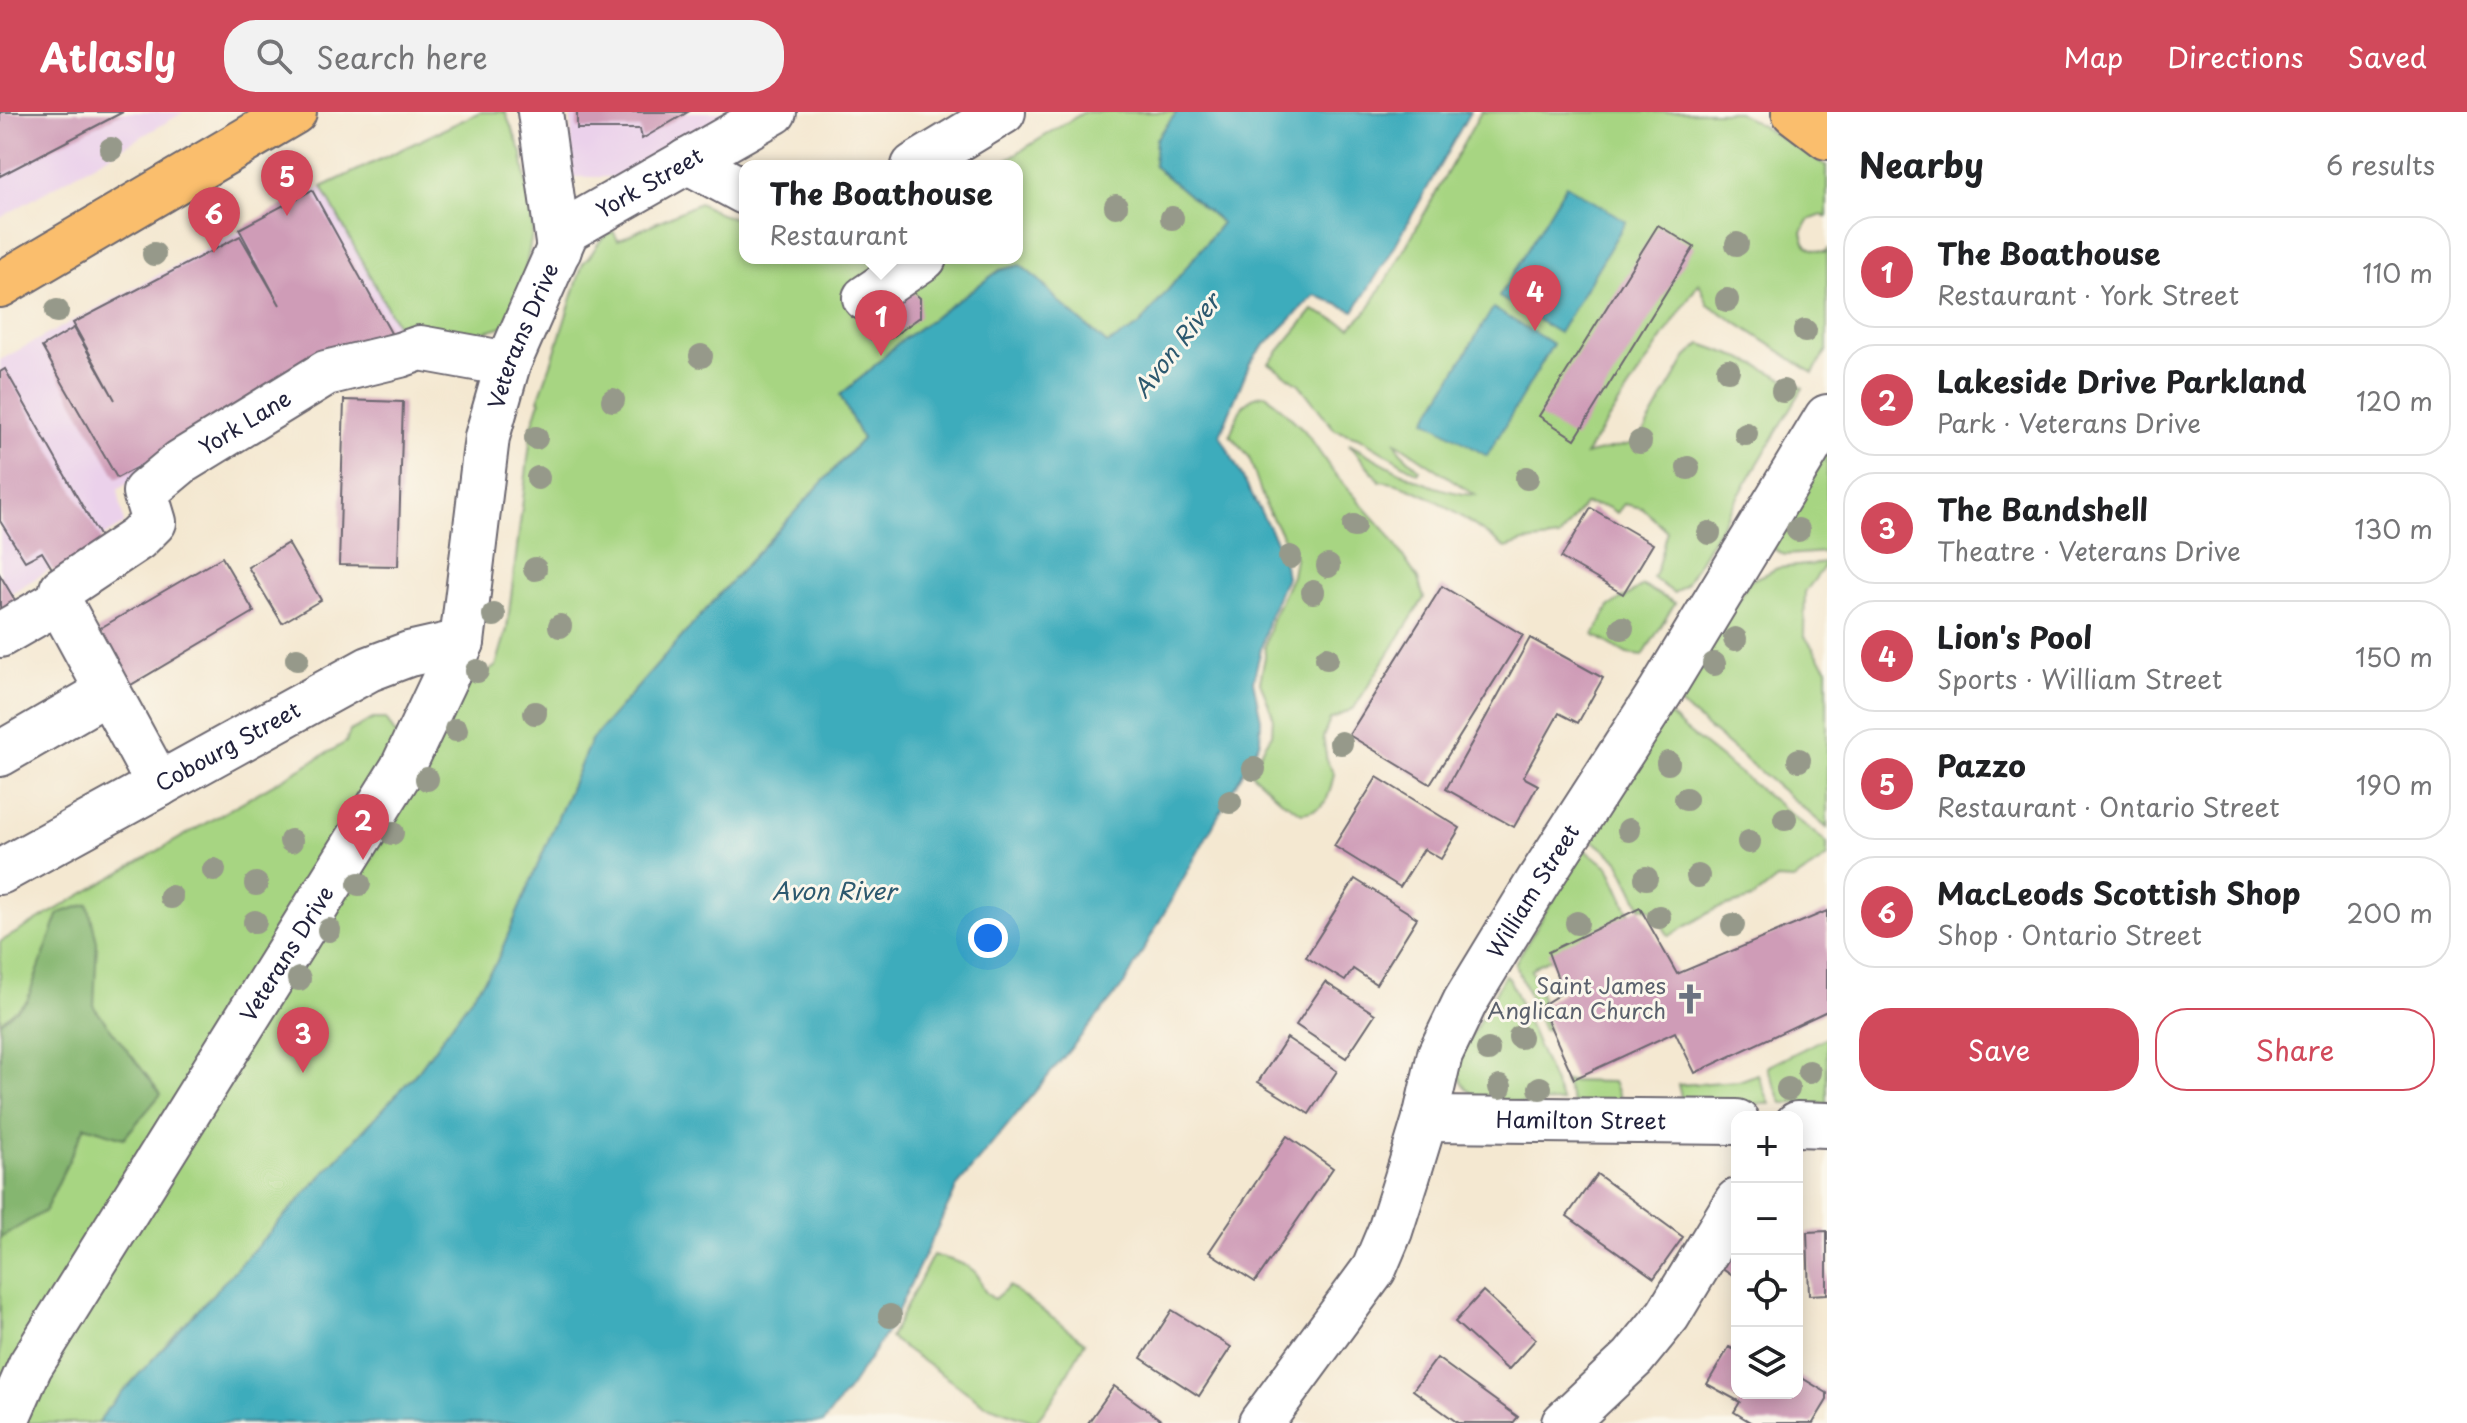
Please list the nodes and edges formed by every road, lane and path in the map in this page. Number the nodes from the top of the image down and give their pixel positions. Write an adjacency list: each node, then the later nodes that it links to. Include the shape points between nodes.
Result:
1 (294, 112): 12 (main road)
2 (540, 112): 10 (street)
3 (774, 112): 8 (street, York Street)
4 (1003, 112): 7 (street)
5 (1794, 112): 6 (main road)
6 (1827, 137)
7 (924, 160)
8 (687, 161): 9 (street); 10 (street, York Street)
9 (739, 189)
10 (563, 240): 14 (street, Veterans Drive)
11 (911, 264): 13 (street)
12 (0, 285)
13 (859, 289)
14 (508, 364): 16 (street, York Lane, via 420,348 326,373 181,462 145,492 154,522 62,589); 18 (street, Veterans Drive, via 487,437)
15 (1827, 417): 23 (street, William Street, via 1465,1002 1440,1054)
16 (59, 601): 17 (street); 19 (street)
17 (0, 635)
18 (462, 642): 21 (street, Cobourg Street, via 369,669); 28 (street, Veterans Drive, via 402,769)
19 (107, 692): 20 (street); 21 (street)
20 (0, 754)
21 (159, 785): 22 (street, Cobourg Street)
22 (0, 872)
23 (1425, 1119): 24 (street, Hamilton Street); 30 (street, William Street, via 1374,1269)
24 (1731, 1122)
25 (1803, 1124): 26 (street)
26 (1827, 1125)
27 (1731, 1211): 31 (street, via 1668,1315 1633,1358)
28 (15, 1375): 29 (street, Veterans Drive)
29 (5, 1423)
30 (1261, 1423)
31 (1564, 1423)

